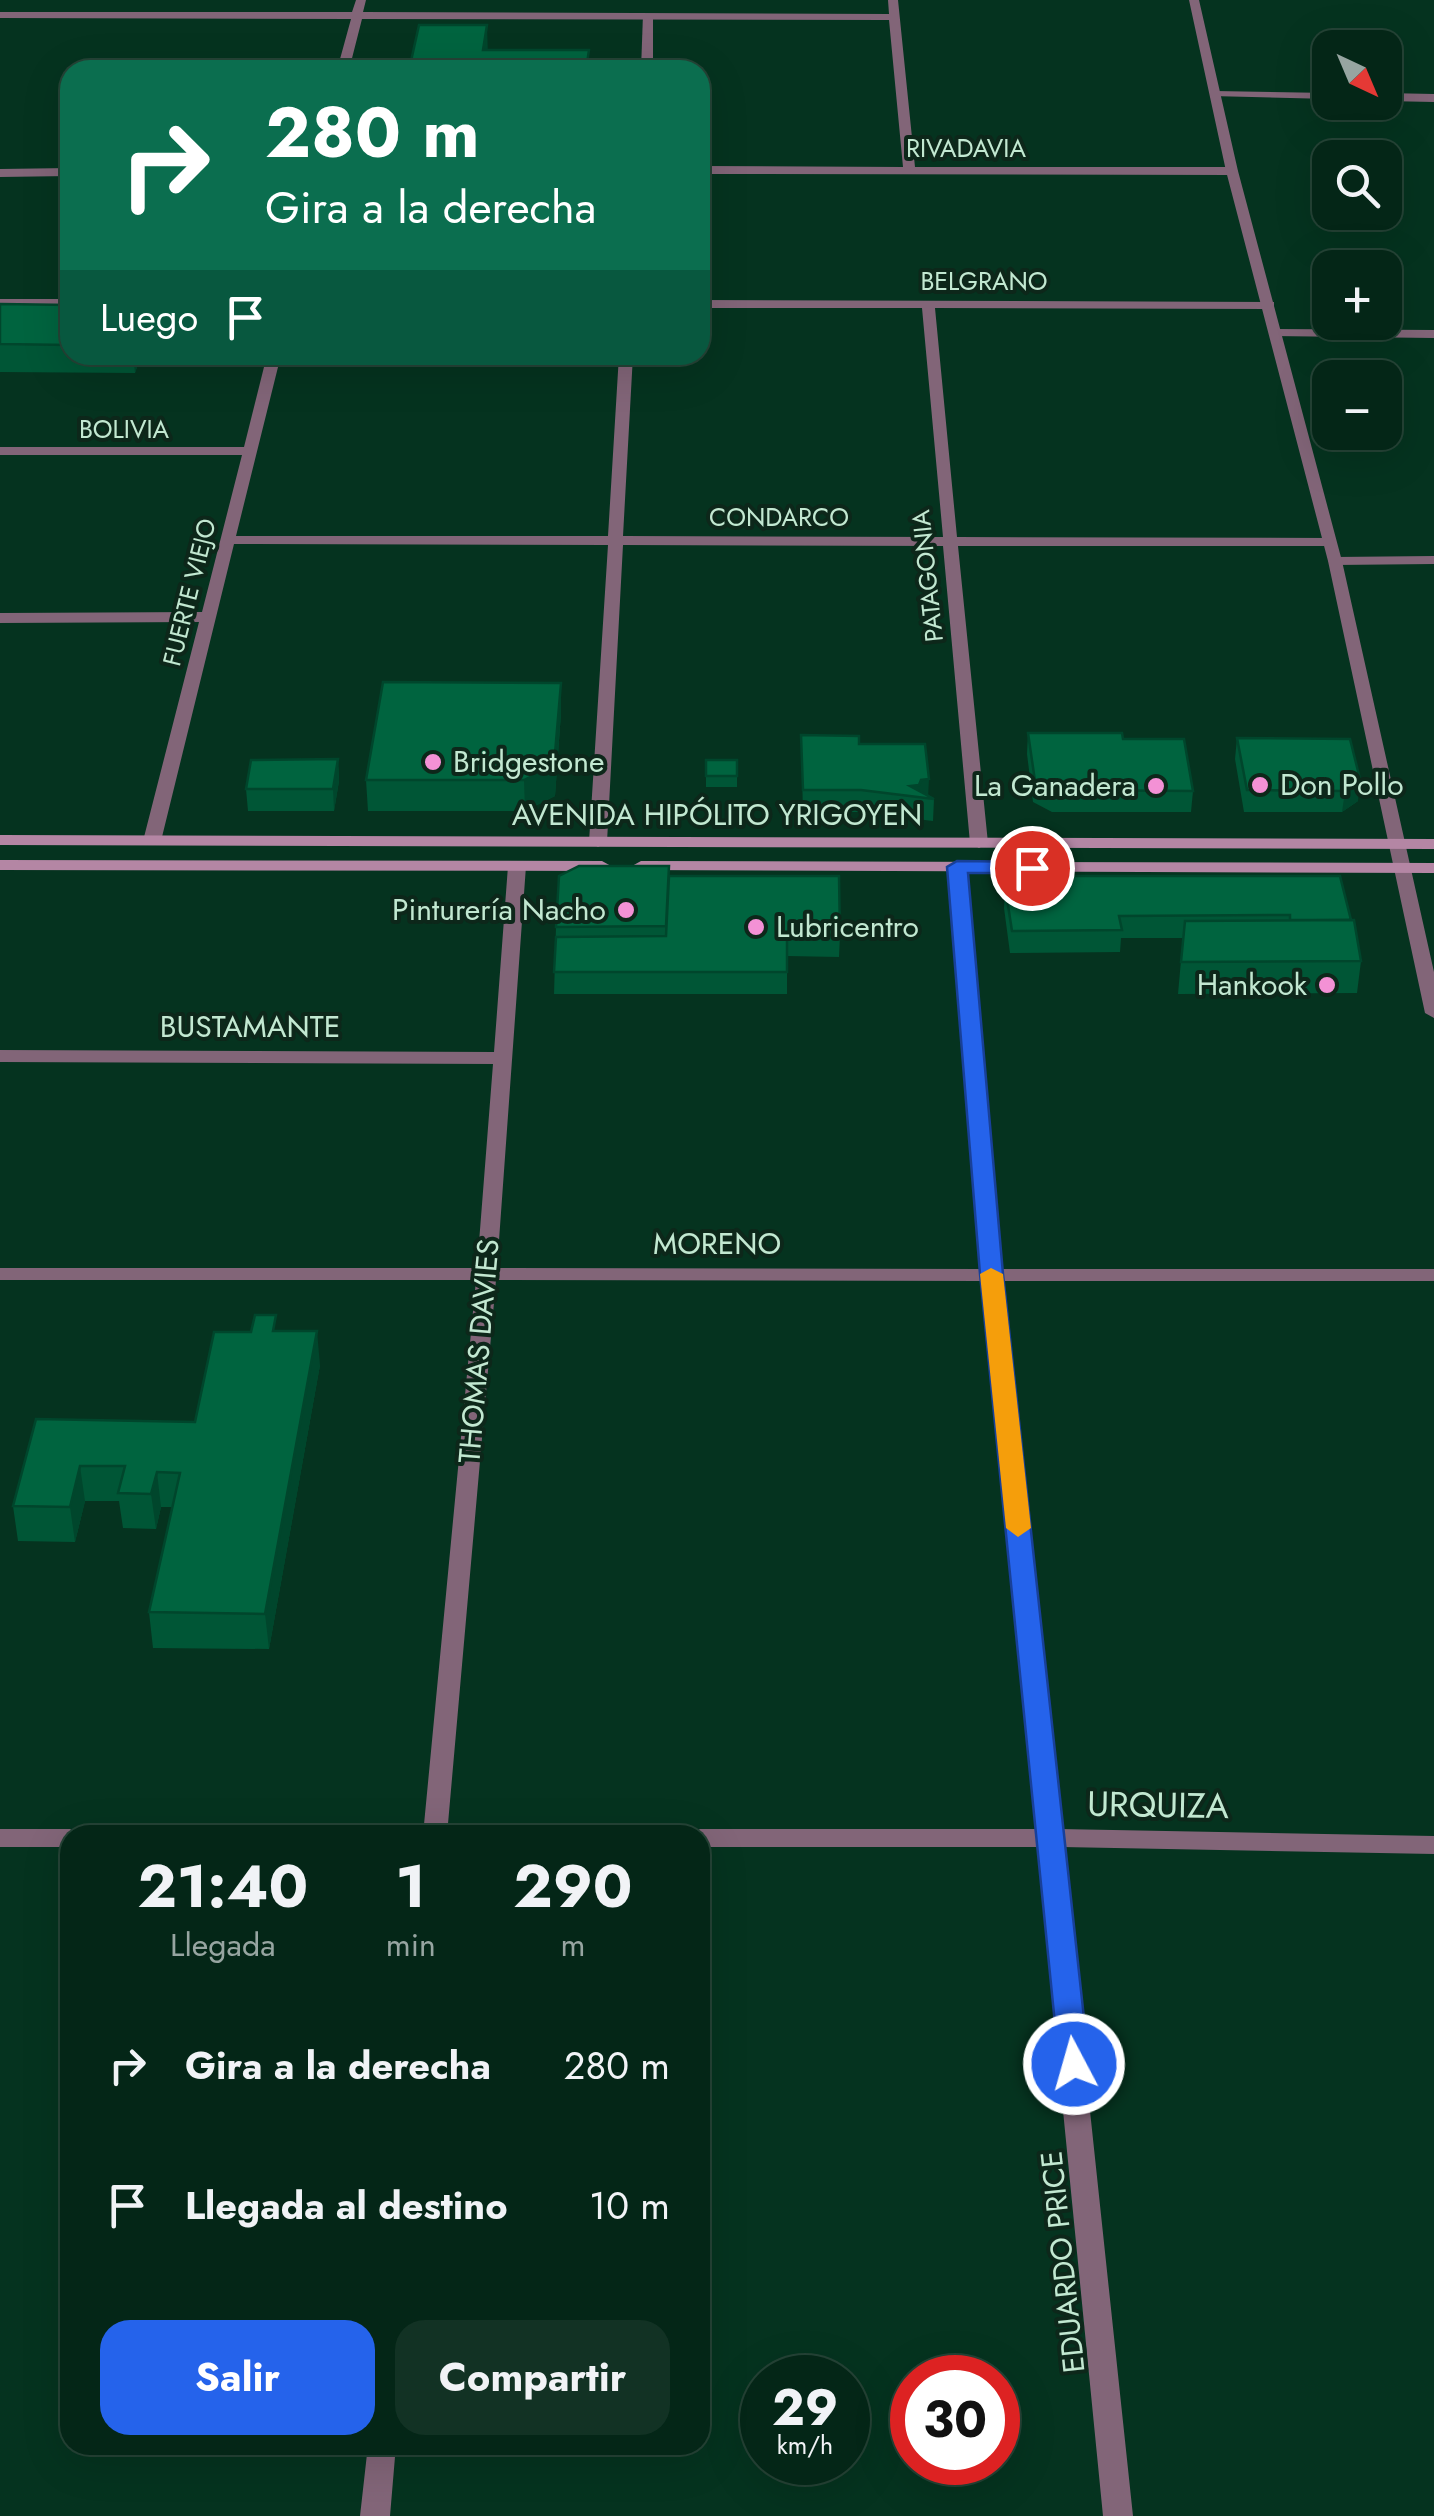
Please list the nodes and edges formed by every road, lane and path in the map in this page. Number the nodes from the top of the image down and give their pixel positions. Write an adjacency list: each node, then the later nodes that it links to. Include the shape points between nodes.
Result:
1 (361, 0): 5 (street)
2 (892, 0): 7 (street)
3 (1194, 0): 10 (street)
4 (0, 14): 5 (street)
5 (358, 15): 6 (street); 8 (street)
6 (647, 16): 7 (street); 9 (street)
7 (894, 17): 15 (street)
8 (346, 60)
9 (647, 60)
10 (1215, 94): 11 (street); 16 (street)
11 (1312, 96)
12 (1402, 98): 13 (street)
13 (1434, 98)
14 (710, 170): 15 (street, RIVADAVIA)
15 (908, 170): 16 (street, RIVADAVIA)
16 (1232, 171): 23 (street)
17 (60, 172): 18 (street)
18 (0, 173)
19 (0, 303): 20 (street)
20 (60, 303)
21 (710, 304): 22 (street, BELGRANO)
22 (928, 304): 23 (street, BELGRANO); 32 (street, PATAGONIA)
23 (1268, 305): 24 (street)
24 (1277, 333): 25 (street); 33 (street)
25 (1434, 334)
26 (271, 365): 29 (street, FUERTE VIEJO)
27 (625, 365): 31 (street)
28 (0, 451): 29 (street, BOLIVIA)
29 (248, 452): 30 (street, FUERTE VIEJO)
30 (228, 540): 31 (street, CONDARCO); 36 (street, FUERTE VIEJO)
31 (613, 542): 32 (street, CONDARCO); 40 (street)
32 (948, 542): 33 (street, CONDARCO); 41 (street, PATAGONIA)
33 (1329, 542): 35 (street)
34 (1434, 560): 35 (street)
35 (1335, 561): 43 (street)
36 (209, 617): 37 (street); 39 (street, FUERTE VIEJO)
37 (0, 618)
38 (0, 840): 39 (main road, AVENIDA HIPÓLITO YRIGOYEN)
39 (152, 841): 40 (main road, AVENIDA HIPÓLITO YRIGOYEN)
40 (598, 842): 41 (main road, AVENIDA HIPÓLITO YRIGOYEN)
41 (979, 843): 43 (main road, AVENIDA HIPÓLITO YRIGOYEN)
42 (1434, 844): 43 (main road, AVENIDA HIPÓLITO YRIGOYEN)
43 (1400, 855): 46 (main road, AVENIDA HIPÓLITO YRIGOYEN); 47 (main road, AVENIDA HIPÓLITO YRIGOYEN); 48 (street)
44 (0, 864): 45 (main road, AVENIDA HIPÓLITO YRIGOYEN)
45 (517, 866): 46 (main road, AVENIDA HIPÓLITO YRIGOYEN); 50 (street, THOMAS DAVIES)
46 (957, 867): 53 (street, EDUARDO PRICE)
47 (1434, 868)
48 (1434, 1013)
49 (0, 1056): 50 (street, BUSTAMANTE)
50 (500, 1058): 52 (street, THOMAS DAVIES)
51 (0, 1274): 52 (street, MORENO)
52 (487, 1274): 53 (street, MORENO); 55 (street, THOMAS DAVIES)
53 (991, 1274): 54 (street, MORENO); 59 (street, EDUARDO PRICE)
54 (1434, 1276)
55 (435, 1825)
56 (0, 1838): 57 (street)
57 (60, 1838)
58 (710, 1838): 59 (street, URQUIZA)
59 (1052, 1838): 60 (street, URQUIZA); 63 (street, EDUARDO PRICE)
60 (1434, 1845)
61 (381, 2455): 62 (street)
62 (375, 2516)
63 (1118, 2516)

